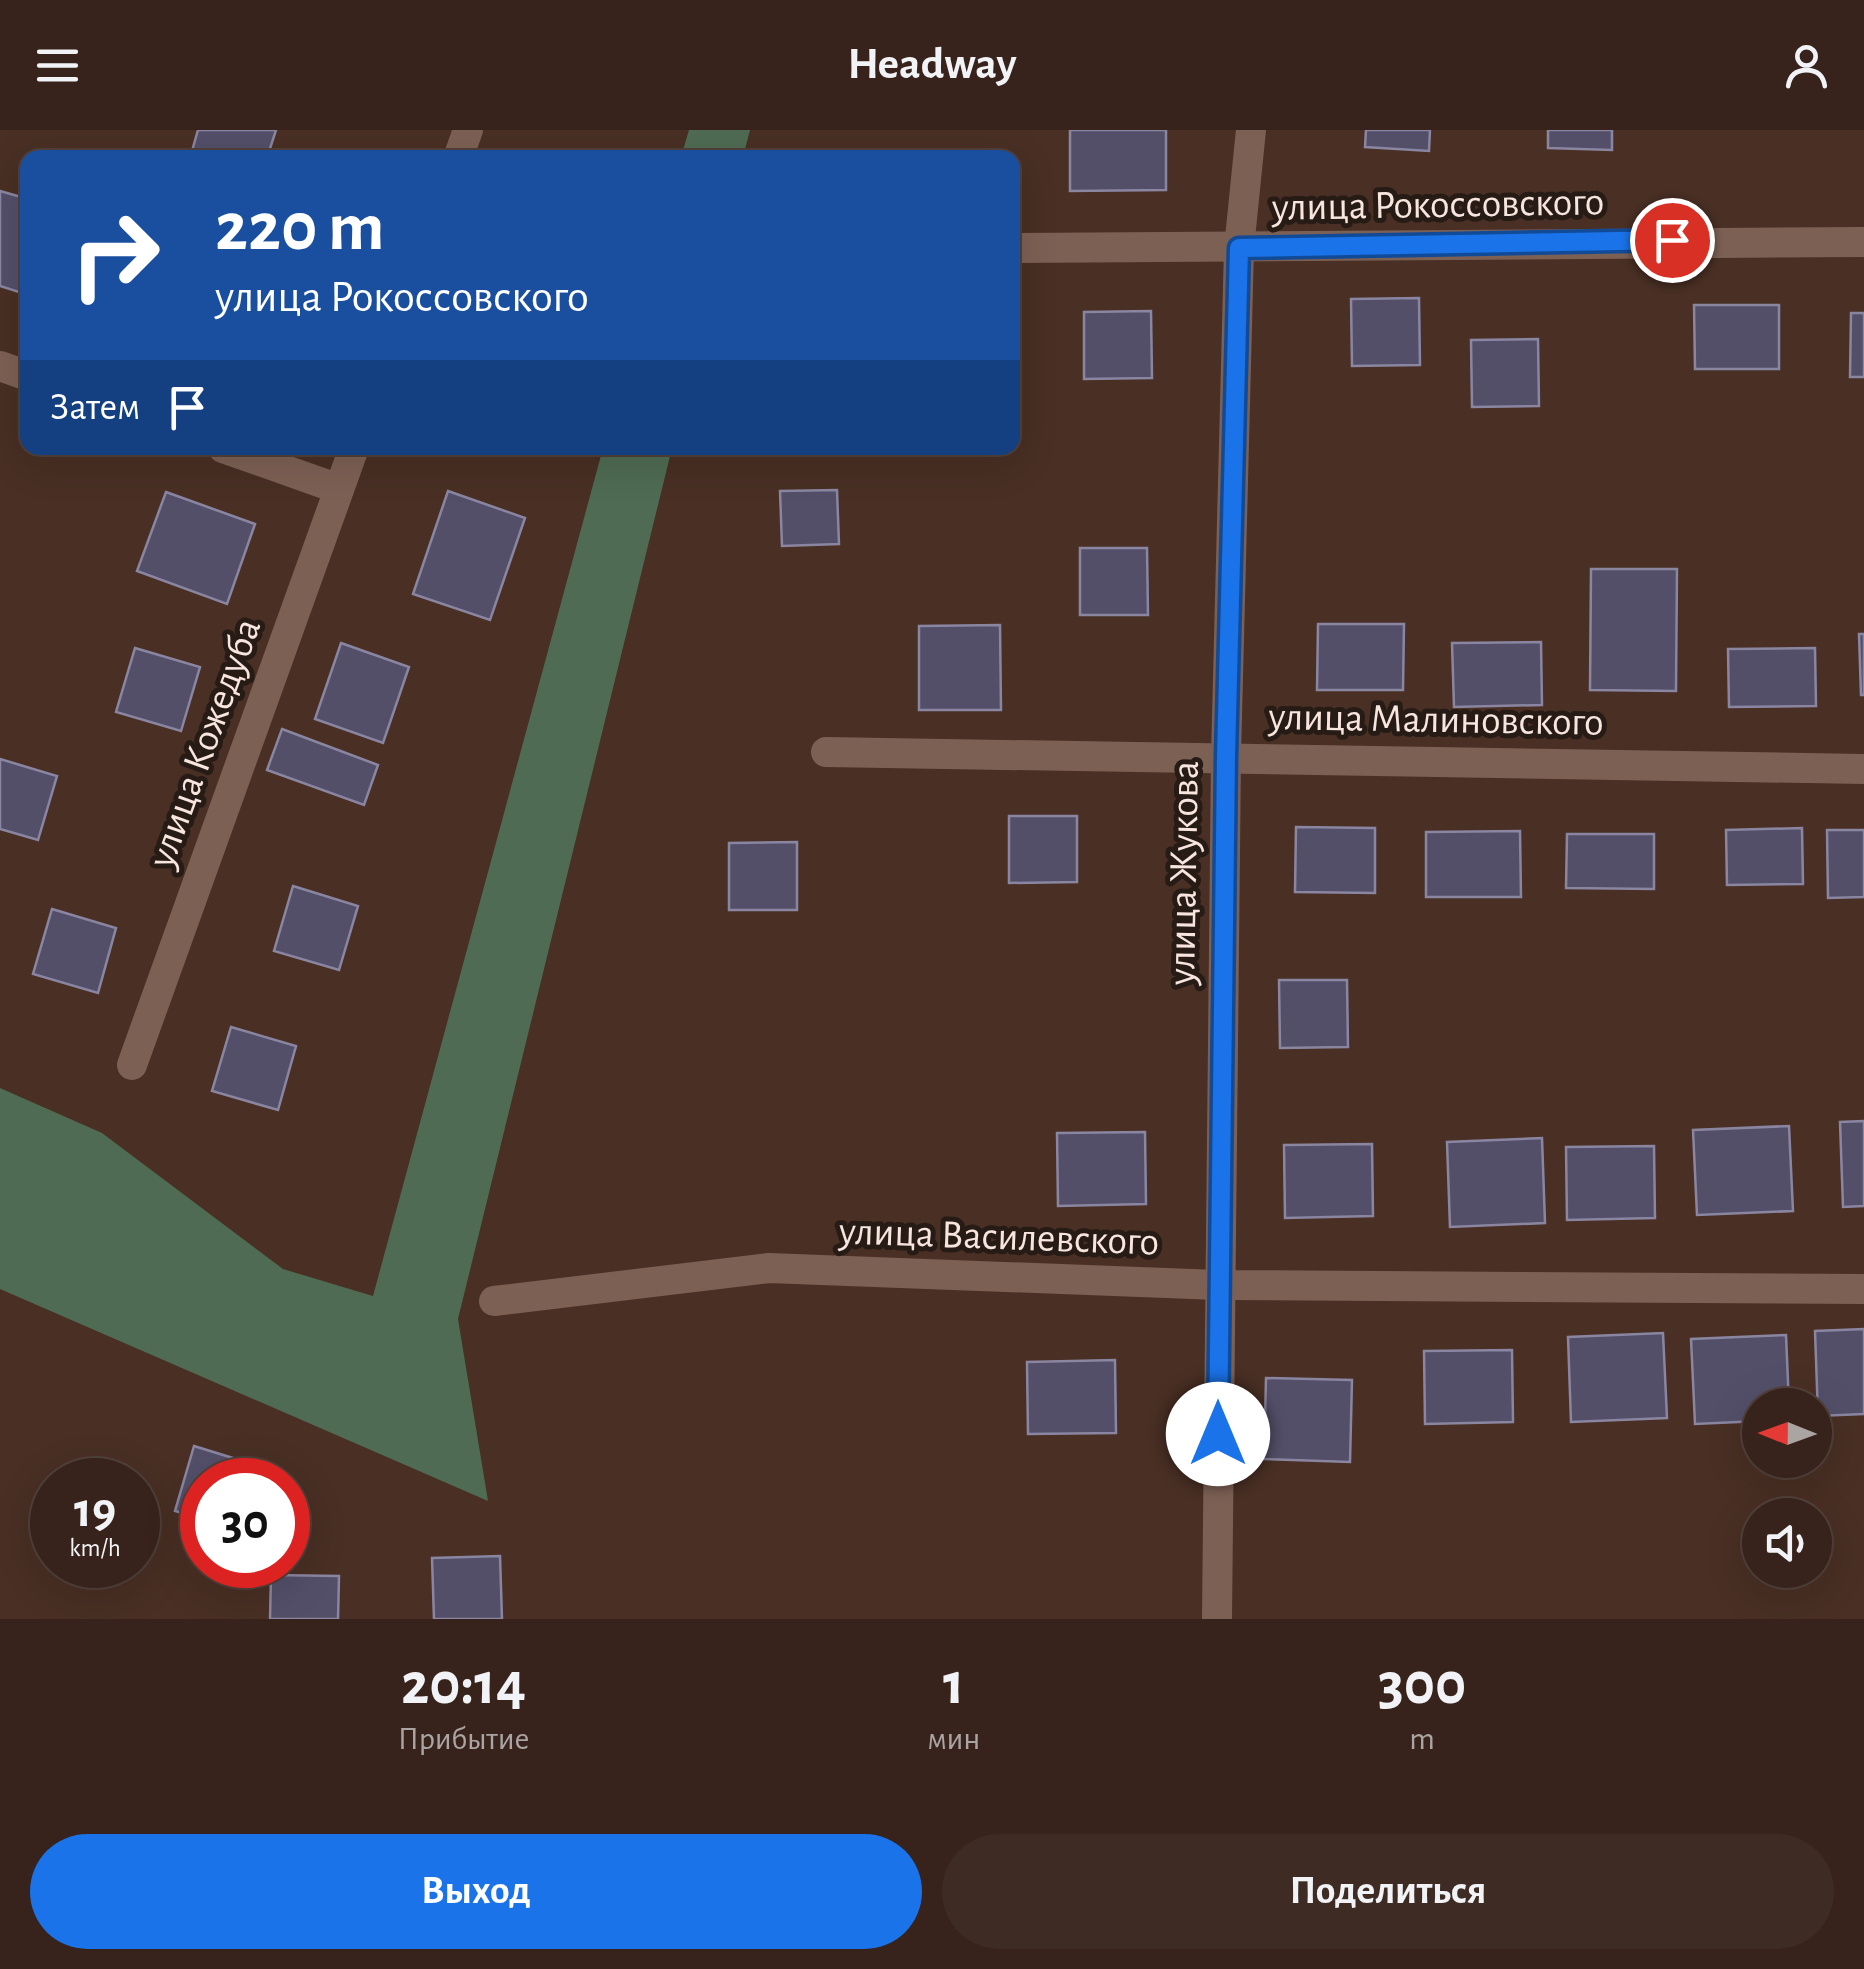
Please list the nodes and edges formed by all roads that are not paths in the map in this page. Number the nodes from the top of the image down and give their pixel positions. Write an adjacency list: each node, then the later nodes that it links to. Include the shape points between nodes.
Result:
1 (1251, 130): 4 (street, улица Жукова)
2 (1864, 242): 4 (street, улица Рокоссовского)
3 (1020, 248): 4 (street, улица Рокоссовского)
4 (1239, 248): 9 (street, улица Жукова)
5 (243, 455): 7 (street)
6 (351, 455): 7 (street, улица Кожедуба)
7 (338, 489): 11 (street, улица Кожедуба)
8 (826, 752): 9 (street, улица Малиновского)
9 (1226, 756): 10 (street, улица Малиновского); 12 (street, улица Жукова)
10 (1864, 768)
11 (132, 1065)
12 (1218, 1286): 13 (street, улица Василевского); 14 (street, улица Василевского, via 770,1268); 15 (street, улица Жукова)
13 (1864, 1289)
14 (494, 1302)
15 (1217, 1619)

